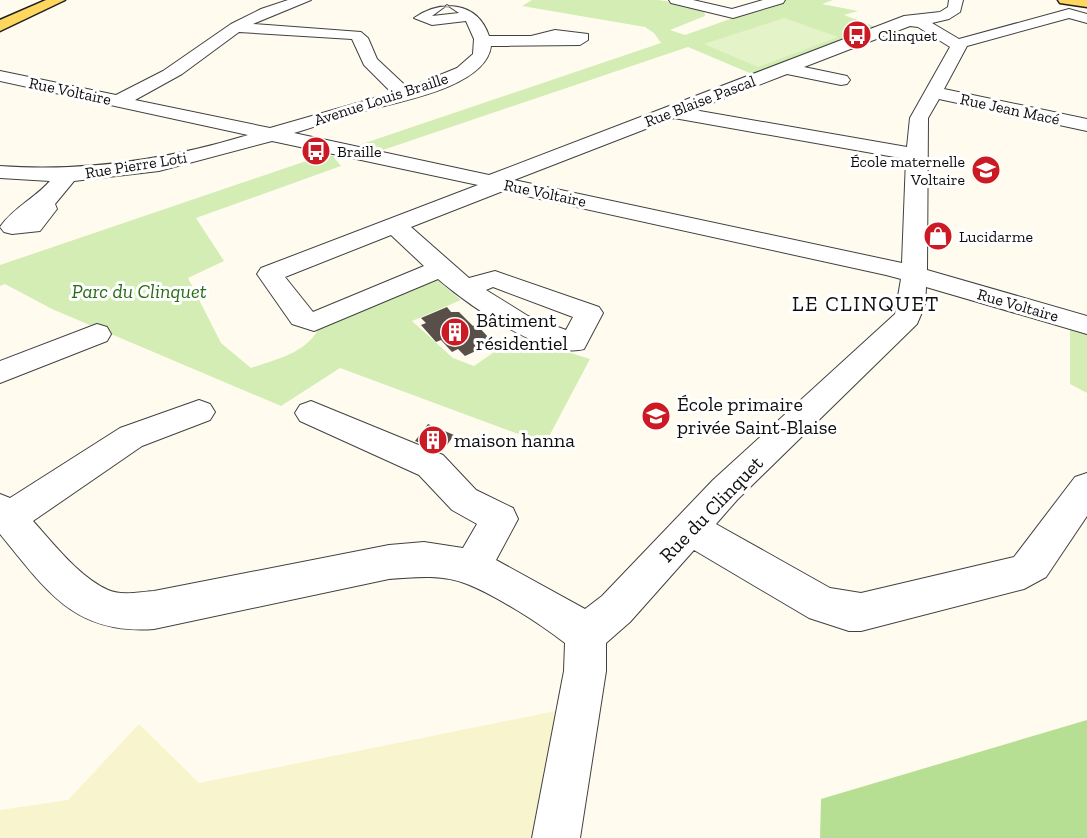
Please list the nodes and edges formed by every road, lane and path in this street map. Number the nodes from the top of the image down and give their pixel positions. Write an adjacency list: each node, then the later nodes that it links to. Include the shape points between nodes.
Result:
1 (58, 0): 11 (main road)
2 (304, 0): 12 (street, via 265,11)
3 (676, 0): 4 (street, via 732,14)
4 (777, 0)
5 (956, 0): 9 (street, Rue Blaise Pascal, via 955,9 948,14)
6 (1065, 0): 7 (main road)
7 (1087, 3)
8 (457, 4): 14 (street)
9 (918, 18): 15 (street); 16 (street, Rue Blaise Pascal)
10 (1087, 19): 15 (street, via 1069,13)
11 (0, 26)
12 (233, 27): 22 (street, via 359,36 368,57); 23 (street, via 174,71)
13 (537, 39): 14 (street)
14 (483, 41): 22 (street, Avenue Louis Braille, via 479,57 468,67)
15 (958, 44): 20 (street, Rue du Clinquet)
16 (784, 69): 18 (street); 24 (street, Rue Blaise Pascal)
17 (0, 76): 19 (street, Rue Voltaire)
18 (841, 80)
19 (27, 81): 21 (street); 23 (street, Rue Voltaire)
20 (933, 92): 25 (street, Rue Jean Macé); 27 (street, Rue du Clinquet, via 920,118)
21 (0, 93)
22 (403, 93): 26 (street, Avenue Louis Braille)
23 (119, 101): 26 (street, Rue Voltaire)
24 (672, 112): 27 (street); 30 (street, Rue Blaise Pascal)
25 (1087, 125)
26 (269, 134): 29 (street, Rue Pierre Loti, via 164,164); 30 (street, Rue Voltaire)
27 (916, 155): 34 (street, Rue du Clinquet)
28 (0, 172): 29 (street, Rue Pierre Loti)
29 (67, 175): 31 (street)
30 (496, 183): 32 (street, Rue Blaise Pascal); 34 (street, Rue Voltaire)
31 (43, 203)
32 (394, 225): 33 (street); 33 (street, Rue Blaise Pascal, via 270,274 302,318 314,322)
33 (441, 268): 35 (street)
34 (914, 274): 36 (street, Rue Voltaire); 43 (street, Rue du Clinquet, via 912,305 903,323 725,490)
35 (468, 289)
36 (1087, 325)
37 (97, 334): 38 (street)
38 (0, 372)
39 (200, 412): 42 (street, via 131,437)
40 (311, 413): 44 (street, via 431,465 464,500 500,519)
41 (1085, 494): 43 (street, via 1024,572 861,612 823,605)
42 (4, 514): 44 (street, via 82,598 124,612 154,610 409,560 441,560)
43 (693, 528): 45 (street, Rue du Clinquet, via 616,609)
44 (472, 567): 45 (street, via 560,615)
45 (586, 634): 46 (street, via 585,671)
46 (556, 838)

